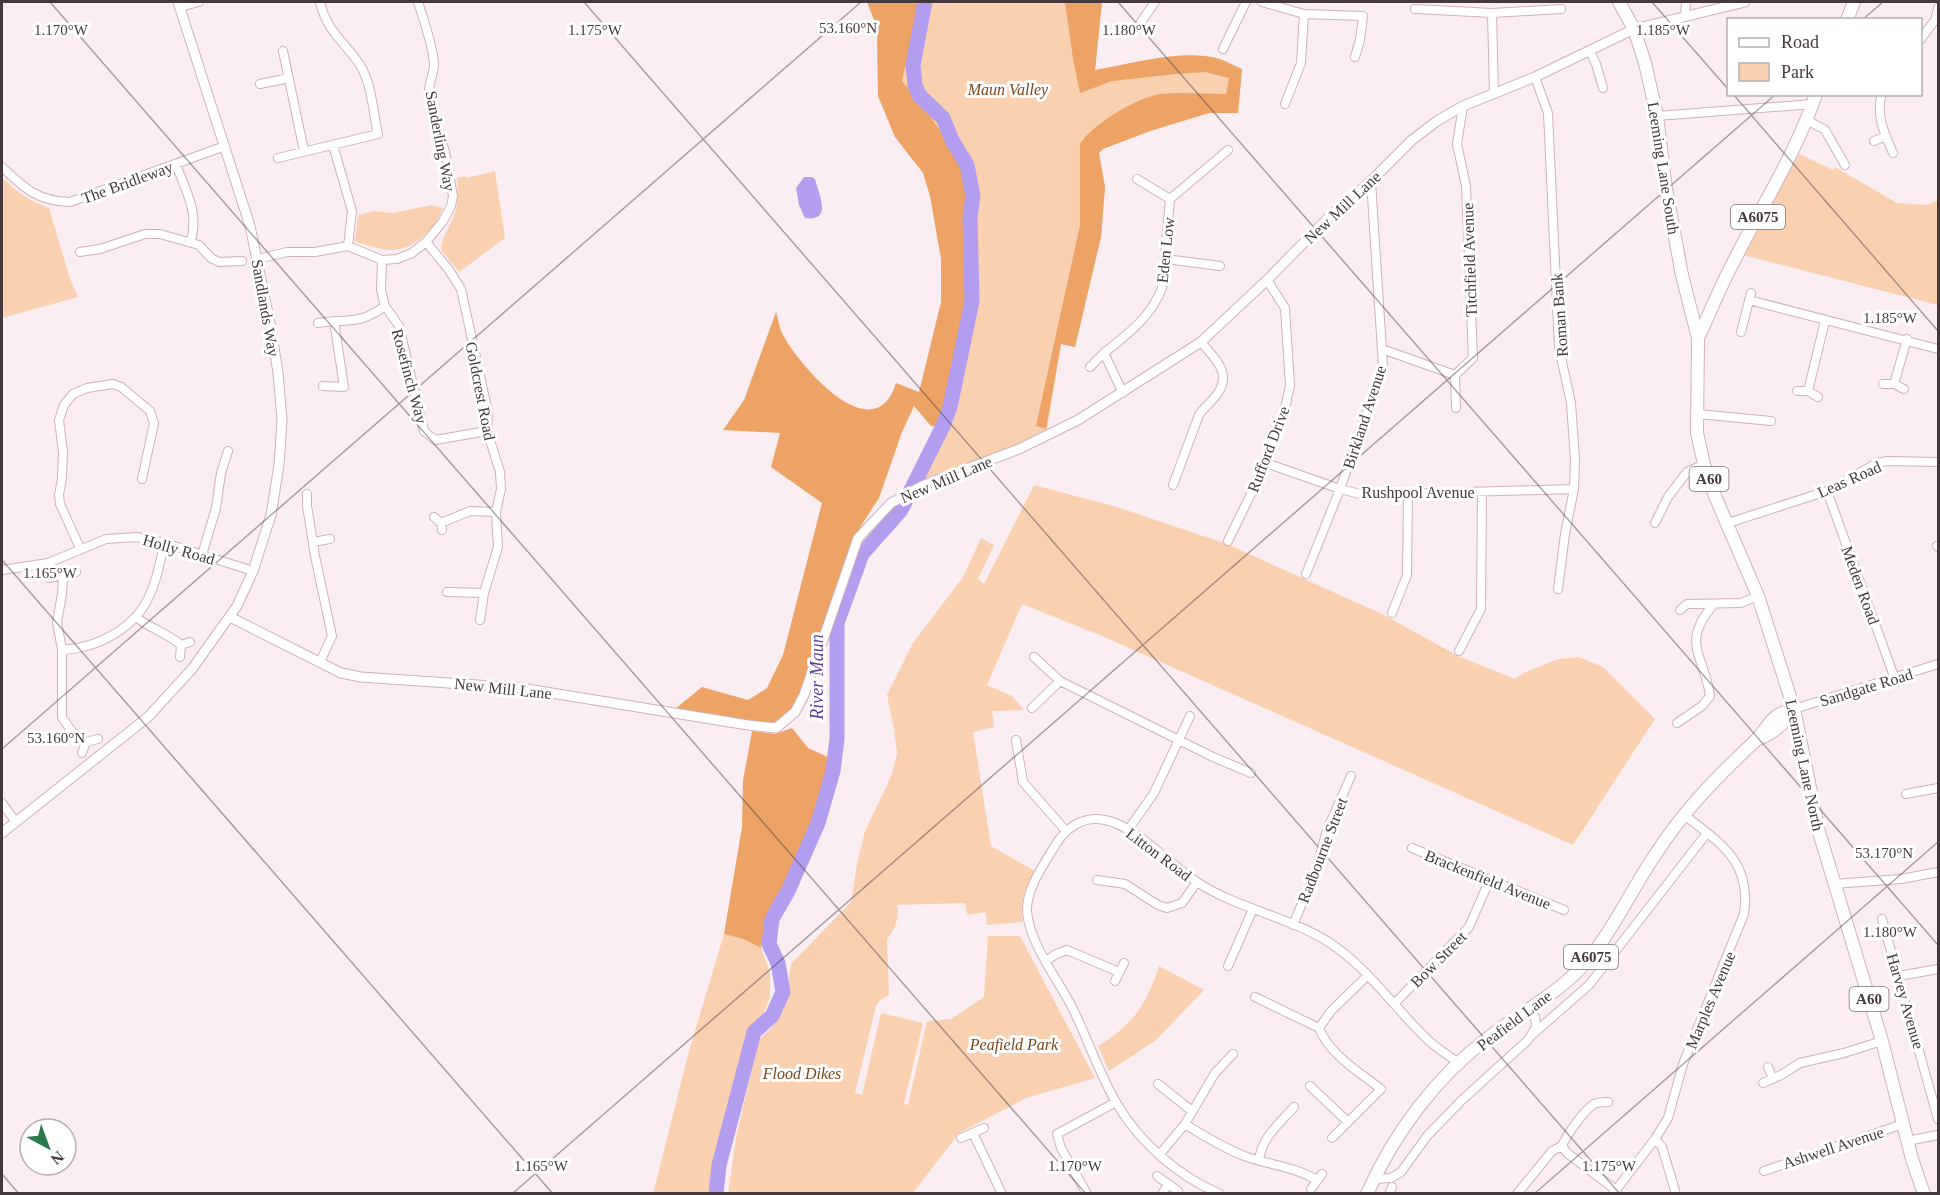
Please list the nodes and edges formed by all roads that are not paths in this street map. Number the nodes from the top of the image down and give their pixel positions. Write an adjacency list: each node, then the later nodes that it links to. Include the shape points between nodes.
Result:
1 (199, 2): 11 (street)
2 (320, 2): 39 (street, via 330,29 360,66 378,134)
3 (418, 2): 52 (street, Sanderling Way, via 434,65 429,98 453,196 443,221)
4 (1155, 2): 19 (street)
5 (1246, 2): 22 (street)
6 (1262, 2): 16 (street)
7 (1619, 2): 20 (main road, Leeming Lane South / A60)
8 (1686, 2): 17 (street)
9 (1745, 2): 17 (street, New Mill Lane)
10 (1854, 2): 18 (main road)
11 (179, 4): 40 (street, Sandlands Way)
12 (1938, 8): 21 (street, via 1935,20)
13 (1415, 9): 15 (street)
14 (1561, 9): 15 (street)
15 (1492, 13): 30 (street)
16 (1304, 14): 25 (street, via 1363,16); 33 (street, via 1301,63)
17 (1685, 17): 20 (street, New Mill Lane)
18 (1848, 18)
19 (1141, 21)
20 (1635, 30): 24 (street, New Mill Lane); 35 (main road, Leeming Lane South / A60)
21 (1922, 37)
22 (1223, 49)
23 (283, 51): 27 (street)
24 (1590, 51): 26 (street, New Mill Lane); 29 (street)
25 (1355, 57)
26 (1535, 77): 30 (street, New Mill Lane); 93 (street, Roman Bank, via 1548,113 1559,348 1571,403)
27 (289, 78): 28 (street); 42 (street)
28 (260, 84)
29 (1603, 88)
30 (1494, 94): 34 (street, New Mill Lane)
31 (1882, 96): 37 (street, via 1879,113)
32 (1814, 99): 35 (street); 36 (main road, A6075)
33 (1285, 105)
34 (1463, 106): 49 (street, New Mill Lane, via 1412,140); 73 (street, Titchfield Avenue, via 1457,144 1466,186 1473,358)
35 (1657, 116): 66 (main road, Leeming Lane South / A60, via 1668,200)
36 (1807, 120): 46 (street, via 1825,130); 66 (main road, A6075)
37 (1886, 136): 38 (street); 43 (street)
38 (1874, 141)
39 (333, 145): 42 (street); 53 (street, via 352,212)
40 (225, 146): 45 (street, The Bridleway); 55 (street, Sandlands Way)
41 (1227, 150): 50 (street, Eden Low)
42 (304, 151): 44 (street)
43 (1893, 153)
44 (278, 158)
45 (176, 164): 47 (street, The Bridleway, via 70,202 52,202 34,195); 51 (street, via 193,207 195,225)
46 (1845, 165)
47 (2, 167)
48 (1137, 179): 50 (street)
49 (1371, 181): 60 (street, New Mill Lane); 69 (street, Birkland Avenue)
50 (1170, 199): 56 (street, Eden Low)
51 (191, 241): 54 (street, via 145,234); 58 (street, via 219,262)
52 (426, 242): 57 (street, Sanderling Way, via 412,253); 85 (street, Goldcrest Road, via 460,290 488,412)
53 (348, 246): 55 (street); 57 (street)
54 (80, 252)
55 (258, 259): 109 (street, Sandlands Way, via 282,420 271,515)
56 (1166, 259): 59 (street); 71 (street, Eden Low, via 1162,288 1149,314)
57 (382, 260): 61 (street, Rosefinch Way)
58 (242, 261)
59 (1220, 266)
60 (1267, 280): 68 (street, New Mill Lane); 88 (street, Rufford Drive, via 1285,308 1290,385)
61 (385, 306): 62 (street, via 370,317); 85 (street, Rosefinch Way, via 399,326 424,430 435,440)
62 (334, 321): 64 (street); 76 (street, via 344,387)
63 (1825, 321): 65 (street, via 1750,297); 67 (street); 79 (street)
64 (318, 323)
65 (1741, 332)
66 (1698, 338): 83 (main road, Leeming Lane North / A60)
67 (1907, 339): 70 (street); 75 (street)
68 (1201, 342): 80 (street, New Mill Lane); 91 (street, via 1222,369 1224,378 1218,393 1198,415)
69 (1382, 349): 73 (street); 92 (street, Birkland Avenue, via 1383,366)
70 (1938, 349)
71 (1104, 353): 72 (street, Eden Low); 80 (street)
72 (1090, 367)
73 (1455, 375): 82 (street)
74 (1883, 384): 75 (street)
75 (1894, 384): 77 (street)
76 (323, 386)
77 (1904, 389)
78 (1797, 391): 79 (street)
79 (1808, 391): 81 (street)
80 (1123, 393): 130 (street, New Mill Lane, via 1018,449 922,486 891,503 858,538 804,695 795,712 776,728 521,688 361,677 341,673)
81 (1818, 397)
82 (1456, 408)
83 (1698, 414): 84 (street); 89 (main road, Leeming Lane North / A60, via 1697,433)
84 (1771, 421)
85 (487, 432): 98 (street, Goldcrest Road, via 500,472)
86 (228, 451): 107 (street)
87 (1938, 462): 94 (street, Leas Road, via 1877,463)
88 (1266, 463): 92 (street, Rushpool Avenue); 103 (street, Rufford Drive)
89 (1704, 464): 100 (street, via 1687,472); 101 (main road, Leeming Lane North / A60)
90 (142, 478): 106 (street, via 154,423 150,411 113,384 73,394 59,420 63,452 59,495)
91 (1173, 485)
92 (1340, 489): 97 (street, Rushpool Avenue, via 1364,495); 111 (street, Birkland Avenue)
93 (1574, 489): 95 (street, Rushpool Avenue); 114 (street, Roman Bank)
94 (1827, 491): 101 (street, Leas Road); 132 (street, Meden Road)
95 (1482, 492): 97 (street, Rushpool Avenue); 127 (street, via 1481,609)
96 (308, 494): 105 (street)
97 (1408, 495): 120 (street, via 1407,576)
98 (496, 512): 99 (street, via 470,511); 116 (street, Goldcrest Road, via 498,547)
99 (439, 523)
100 (1655, 523)
101 (1728, 523): 117 (main road, Leeming Lane North / A60)
102 (330, 539): 105 (street)
103 (1228, 541)
104 (165, 543): 106 (street, Holly Road, via 137,537 106,539); 107 (street, Holly Road); 122 (street, via 151,593)
105 (313, 543): 130 (street, via 332,636)
106 (80, 548): 108 (street, Holly Road, via 48,563)
107 (202, 555): 109 (street, Holly Road)
108 (2, 570)
109 (253, 571): 121 (street, Sandlands Way)
110 (76, 572): 112 (street)
111 (1306, 574)
112 (63, 576): 113 (street); 126 (street, via 57,622)
113 (49, 578)
114 (1558, 589)
115 (447, 592): 116 (street)
116 (484, 594): 123 (street, Goldcrest Road)
117 (1758, 596): 118 (street, via 1741,603); 135 (main road, Leeming Lane North / A60)
118 (1714, 604): 119 (street, via 1687,604); 137 (street, via 1700,622 1696,639 1710,696)
119 (1680, 610)
120 (1392, 614)
121 (230, 616): 130 (street, New Mill Lane); 151 (street, via 192,669 148,717)
122 (136, 617): 125 (street); 126 (street, via 96,644)
123 (480, 620)
124 (190, 642): 125 (street)
125 (181, 645): 128 (street)
126 (62, 650): 141 (street, via 62,717 78,738)
127 (1459, 651)
128 (180, 657)
129 (1034, 657): 133 (street)
130 (320, 662)
131 (1938, 664): 132 (street, Sandgate Road)
132 (1895, 678): 135 (street, Sandgate Road)
133 (1060, 681): 134 (street); 139 (street)
134 (1032, 708)
135 (1794, 709): 150 (main road, Peafield Lane / A6075, via 1776,716 1765,726); 161 (main road, Leeming Lane North / A60, via 1819,832)
136 (1190, 716): 139 (street)
137 (1677, 723)
138 (98, 739): 141 (street)
139 (1179, 739): 143 (street); 152 (street, via 1154,793)
140 (1016, 740): 153 (street, via 1023,782)
141 (86, 742): 142 (street)
142 (82, 753)
143 (1251, 773)
144 (1352, 776): 165 (street, Radbourne Street, via 1327,830 1315,873)
145 (1913, 782): 147 (street)
146 (1938, 788): 147 (street)
147 (1916, 792): 148 (street)
148 (1906, 794)
149 (2, 803): 151 (street)
150 (1683, 814): 155 (street, Marples Avenue); 176 (main road, Peafield Lane / A6075, via 1594,954 1571,978)
151 (15, 821): 154 (street)
152 (1128, 830): 153 (street, Litton Road, via 1096,819 1075,824); 160 (street, Litton Road)
153 (1066, 831): 166 (street, via 1048,856 1028,899 1033,938)
154 (2, 833)
155 (1707, 833): 178 (street, via 1589,985); 206 (street, Marples Avenue, via 1730,852 1742,872 1744,914 1683,1064 1668,1118)
156 (1412, 848): 158 (street, Brackenfield Avenue)
157 (1938, 872): 161 (street)
158 (1490, 879): 163 (street, Brackenfield Avenue); 175 (street, Bow Street, via 1470,927)
159 (1097, 880): 160 (street, via 1125,884 1167,908 1182,903)
160 (1197, 882): 162 (street, Litton Road)
161 (1834, 884): 179 (main road, Leeming Lane North / A60)
162 (1253, 909): 165 (street, Litton Road); 168 (street)
163 (1564, 910)
164 (1882, 919): 172 (street, Harvey Avenue)
165 (1293, 925): 171 (street, Litton Road, via 1325,940)
166 (1046, 961): 170 (street, via 1067,950); 191 (street, via 1077,1016)
167 (1124, 963): 170 (street)
168 (1228, 966)
169 (1938, 969): 172 (street)
170 (1119, 972): 173 (street)
171 (1367, 976): 175 (street, Litton Road); 177 (street)
172 (1899, 976): 187 (street, Harvey Avenue)
173 (1115, 981)
174 (1255, 997): 177 (street)
175 (1395, 1003): 183 (street, Litton Road, via 1430,1042)
176 (1530, 1007): 178 (street, via 1536,1021); 183 (main road, Peafield Lane / A6075)
177 (1319, 1028): 198 (street, via 1323,1038 1357,1072 1381,1089)
178 (1532, 1035): 213 (street, via 1427,1136 1401,1172 1391,1178)
179 (1882, 1041): 186 (street, via 1800,1063); 200 (main road, Leeming Lane North / A60)
180 (1233, 1054): 182 (street)
181 (1218, 1055): 182 (street)
182 (1226, 1061): 194 (street)
183 (1459, 1063): 213 (main road, Peafield Lane / A6075, via 1417,1109)
184 (1768, 1068): 186 (street)
185 (1938, 1077): 187 (street)
186 (1773, 1079): 188 (street)
187 (1927, 1079): 196 (street, Harvey Avenue)
188 (1763, 1083)
189 (1310, 1086): 198 (street)
190 (1160, 1090): 194 (street)
191 (1116, 1102): 209 (street); 217 (street, via 1057,1134)
192 (1608, 1102): 208 (street, via 1596,1102)
193 (1294, 1107): 195 (street)
194 (1192, 1111): 199 (street)
195 (1286, 1115): 197 (street); 210 (street, via 1265,1139)
196 (1938, 1119)
197 (1293, 1122)
198 (1348, 1122): 205 (street)
199 (1185, 1124): 209 (street); 210 (street)
200 (1903, 1124): 207 (main road, Leeming Lane North / A60); 211 (street, Ashwell Avenue)
201 (984, 1128): 202 (street)
202 (973, 1134): 204 (street); 219 (street)
203 (1938, 1135): 207 (street)
204 (961, 1138)
205 (1332, 1138)
206 (1655, 1139): 218 (street, Marples Avenue); 224 (street, via 1662,1147)
207 (1907, 1141): 225 (main road, Leeming Lane North / A60)
208 (1562, 1146): 218 (street); 223 (street, via 1552,1151)
209 (1159, 1155): 221 (street)
210 (1259, 1160): 215 (street, via 1319,1177)
211 (1764, 1171)
212 (1156, 1176): 214 (street)
213 (1374, 1179): 222 (main road, Peafield Lane / A6075)
214 (1168, 1184): 216 (street); 220 (street)
215 (1311, 1189)
216 (1178, 1191)
217 (1083, 1192)
218 (1615, 1192)
219 (1001, 1193)
220 (1162, 1194)
221 (1220, 1194)
222 (1367, 1194)
223 (1517, 1194)
224 (1676, 1194)
225 (1924, 1194)

